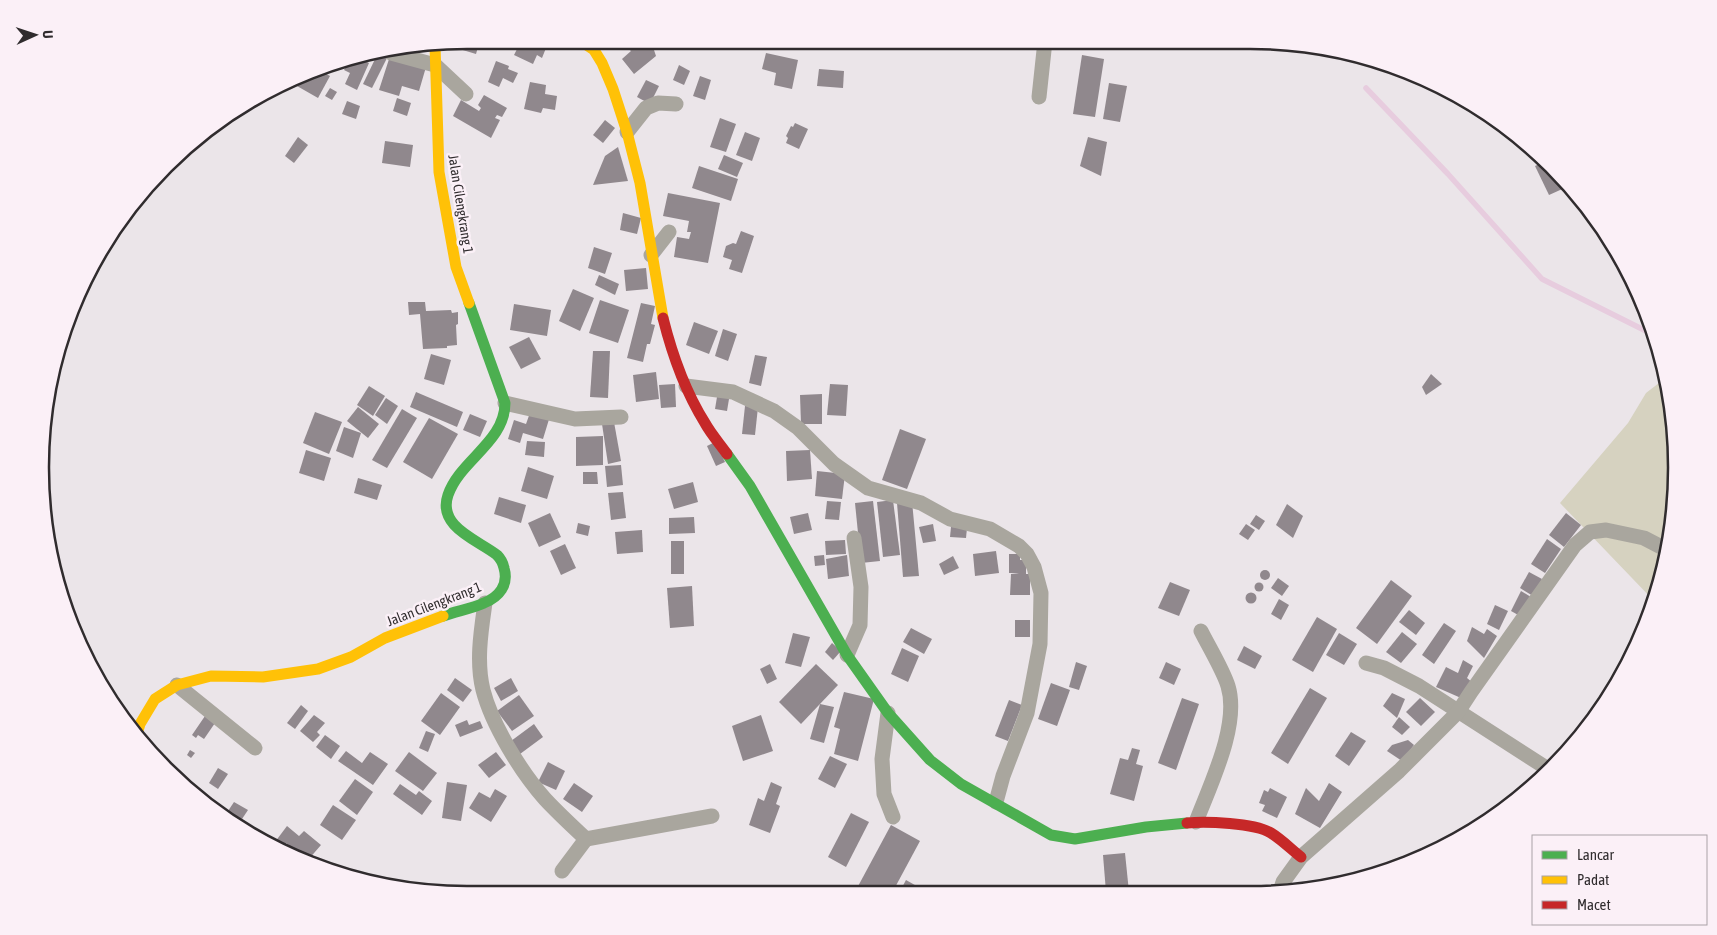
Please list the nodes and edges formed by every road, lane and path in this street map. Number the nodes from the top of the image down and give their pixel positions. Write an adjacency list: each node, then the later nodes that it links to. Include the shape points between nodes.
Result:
1 (592, 49): 9 (street, via 613,89)
2 (1044, 49): 7 (street)
3 (435, 50): 5 (street, Jalan Cilengkrang 1)
4 (398, 55): 5 (street)
5 (434, 65): 6 (street); 13 (street, Jalan Cilengkrang 1, via 439,172 456,267)
6 (466, 94)
7 (1039, 97)
8 (676, 104): 9 (street, via 658,103 646,108)
9 (627, 132): 11 (street, via 640,183)
10 (669, 232): 11 (street)
11 (651, 254): 12 (street, via 671,350)
12 (686, 386): 19 (street, via 704,422 750,486); 27 (street, via 733,392 774,411 798,428 834,464 868,488 921,504 950,519 990,529 1027,554 1041,593 1040,644 1027,713)
13 (505, 404): 14 (street, via 575,419); 17 (street, Jalan Cilengkrang 1, via 505,412 494,437 461,473 448,494 445,507 462,534 498,556 503,564 506,583)
14 (621, 417)
15 (854, 538): 19 (street, via 861,587 860,625)
16 (1660, 547): 22 (street, via 1644,538 1606,530 1590,532 1575,545)
17 (485, 603): 21 (street, Jalan Cilengkrang 1, via 393,635 351,658 318,669 263,677 211,676); 31 (street, via 479,644 483,689 491,715 510,752 544,798)
18 (1201, 631): 30 (street, via 1228,686 1231,710 1228,735)
19 (847, 655): 23 (street)
20 (1366, 663): 22 (street, via 1384,668 1419,686)
21 (177, 685): 24 (street, Jalan Cilengkrang 1, via 155,699); 25 (street)
22 (1458, 712): 26 (street); 32 (street, via 1400,770)
23 (888, 714): 27 (street, via 930,760 961,784); 29 (street, via 882,759 884,794)
24 (139, 727)
25 (255, 748)
26 (1544, 766)
27 (996, 802): 30 (street, via 1052,835 1074,839)
28 (712, 816): 31 (street)
29 (892, 817)
30 (1196, 822): 32 (street, via 1251,826 1270,832)
31 (586, 839): 33 (street)
32 (1301, 856): 34 (street)
33 (562, 871)
34 (1282, 885)

